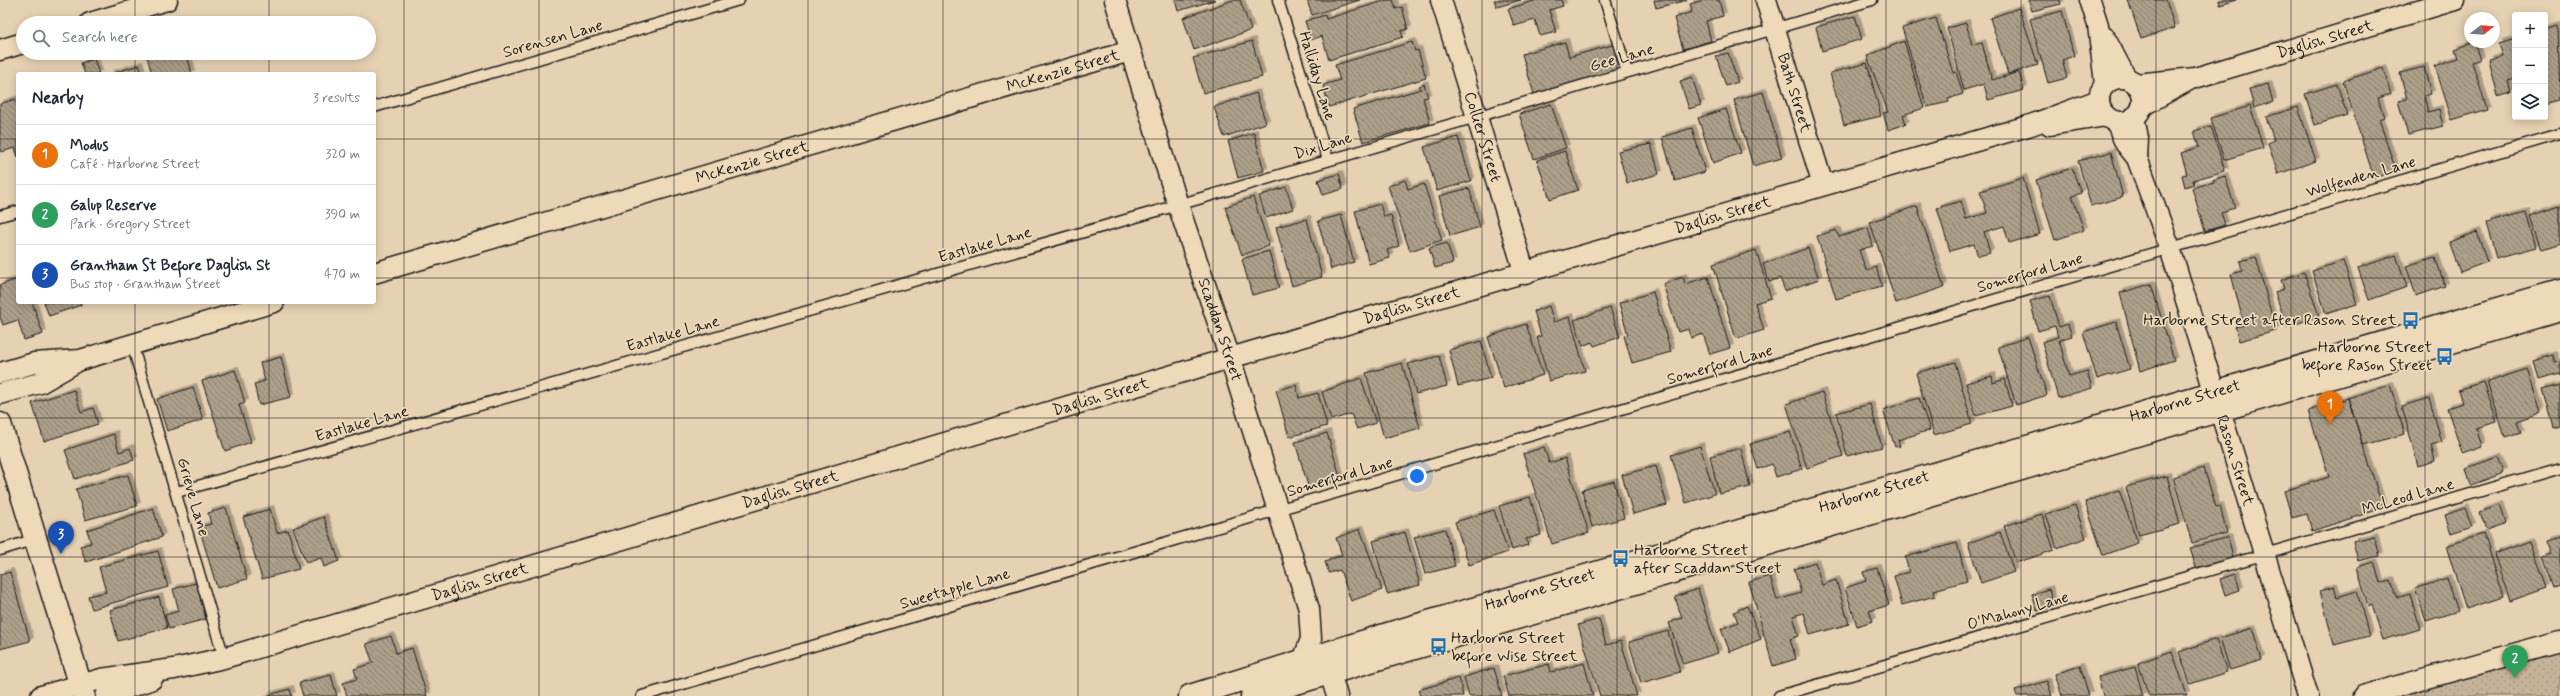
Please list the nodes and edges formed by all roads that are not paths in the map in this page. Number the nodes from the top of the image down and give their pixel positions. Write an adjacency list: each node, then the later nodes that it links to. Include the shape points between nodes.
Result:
1 (167, 0): 12 (street)
2 (740, 0): 21 (lane, Sorensen Lane)
3 (1115, 0): 17 (street, Scaddan Street)
4 (1278, 0): 25 (lane, Halliday Lane)
5 (1441, 0): 23 (street, Collier Street)
6 (1605, 0): 18 (lane)
7 (1766, 0): 14 (street, Bath Street)
8 (1872, 0): 14 (lane, Gee Lane)
9 (2090, 0): 13 (street)
10 (2454, 0): 11 (street, Daglish Street)
11 (2422, 5): 19 (street, Daglish Street)
12 (113, 16)
13 (2098, 25): 20 (street); 22 (street)
14 (1775, 28): 18 (lane, Gee Lane); 26 (street, Bath Street)
15 (16, 45): 16 (street)
16 (0, 50)
17 (1130, 51): 27 (street, Scaddan Street); 31 (street, McKenzie Street)
18 (1628, 72): 23 (lane, Gee Lane)
19 (2195, 78): 20 (street, Daglish Street); 22 (street, Daglish Street)
20 (2131, 81): 22 (street, via 2142,94); 22 (street, Daglish Street, via 2115,78)
21 (376, 106)
22 (2117, 107): 26 (street, Daglish Street, via 2061,125 2028,126); 30 (street, Rason Street, via 2138,138 2138,158)
23 (1477, 116): 25 (lane, Dix Lane); 32 (street, Collier Street)
24 (2560, 134): 30 (lane, Wolfenden Lane)
25 (1328, 160): 27 (lane, Dix Lane)
26 (1823, 185): 32 (street, Daglish Street)
27 (1178, 205): 37 (street, Scaddan Street); 44 (lane, Eastlake Lane)
28 (16, 212): 29 (lane)
29 (0, 216)
30 (2170, 248): 41 (street, Rason Street); 45 (lane, Somerford Lane)
31 (376, 272)
32 (1525, 274): 37 (street, Daglish Street)
33 (2560, 292): 41 (main road, Harborne Street)
34 (267, 304): 36 (street)
35 (2560, 310): 41 (main road, Harborne Street)
36 (132, 344): 38 (street); 44 (lane, Grieve Lane)
37 (1230, 358): 45 (street, Scaddan Street); 50 (street, Daglish Street)
38 (80, 360): 39 (street, via 34,362); 40 (street, via 40,383)
39 (0, 373)
40 (0, 394)
41 (2218, 402): 48 (street, Rason Street); 51 (main road, Harborne Street); 53 (main road, Harborne Street)
42 (0, 424): 46 (main road)
43 (2560, 468): 48 (lane, McLeod Lane)
44 (177, 492): 50 (lane, Grieve Lane)
45 (1278, 511): 51 (street, Scaddan Street, via 1309,609 1311,639); 57 (lane, Sweetapple Lane)
46 (36, 539): 47 (lane); 54 (main road)
47 (0, 550)
48 (2265, 554): 61 (lane, O'Mahony Lane); 62 (street, Rason Street)
49 (2560, 641): 63 (street)
50 (224, 658): 52 (street, Daglish Street)
51 (1303, 661): 58 (main road, Harborne Street)
52 (174, 669): 54 (street, Daglish Street, via 101,679); 56 (street, Daglish Street)
53 (1330, 673): 59 (main road, Harborne Street); 60 (street)
54 (82, 690): 55 (street, Daglish Street)
55 (41, 696)
56 (106, 696)
57 (642, 696)
58 (1190, 696)
59 (1252, 696)
60 (1337, 696)
61 (1779, 696)
62 (2308, 696)
63 (2363, 696)

